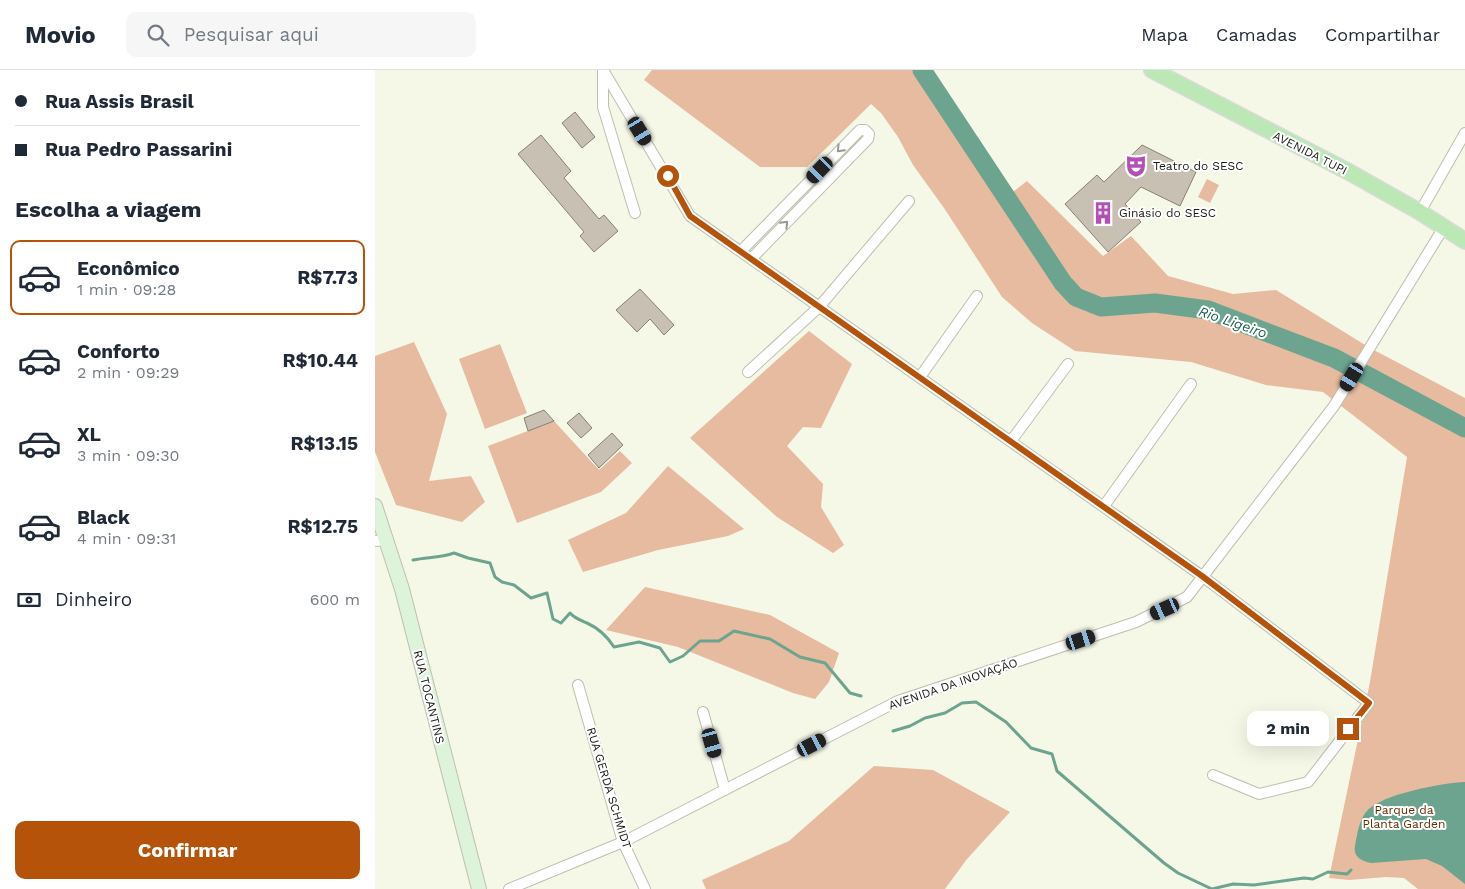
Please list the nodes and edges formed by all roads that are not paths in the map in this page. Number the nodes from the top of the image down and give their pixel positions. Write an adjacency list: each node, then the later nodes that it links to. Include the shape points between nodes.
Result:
1 (603, 70): 6 (street, via 603,107); 9 (street, via 690,216)
2 (1152, 70): 5 (main road, AVENIDA TUPI)
3 (1465, 133): 5 (street)
4 (909, 201): 12 (street)
5 (1420, 212): 7 (main road, AVENIDA TUPI)
6 (635, 213)
7 (1444, 227): 8 (main road, AVENIDA TUPI); 21 (street, AVENIDA DA INOVAÇÃO, via 1334,406)
8 (1465, 241)
9 (741, 251): 10 (street); 10 (street, one-way to 9, via 868,139 869,134 865,130 860,130)
10 (751, 258): 12 (street)
11 (977, 296): 15 (street)
12 (819, 307): 14 (street); 15 (street)
13 (1068, 364): 17 (street)
14 (748, 372)
15 (920, 378): 17 (street)
16 (1191, 384): 19 (street)
17 (1011, 441): 19 (street)
18 (375, 506): 20 (main road, RUA TOCANTINS)
19 (1104, 506): 21 (street)
20 (381, 541): 27 (main road, RUA TOCANTINS, via 402,589)
21 (1202, 576): 24 (street, via 1369,703 1308,782 1259,794); 25 (street, AVENIDA DA INOVAÇÃO, via 1187,596 1136,622 898,701)
22 (579, 685): 26 (street, RUA GERDA SCHMIDT)
23 (703, 712): 25 (street)
24 (1213, 776)
25 (725, 790): 26 (street, AVENIDA DA INOVAÇÃO)
26 (623, 842): 28 (street, AVENIDA DA INOVAÇÃO); 29 (street, RUA GERDA SCHMIDT)
27 (479, 889)
28 (509, 889)
29 (645, 889)

